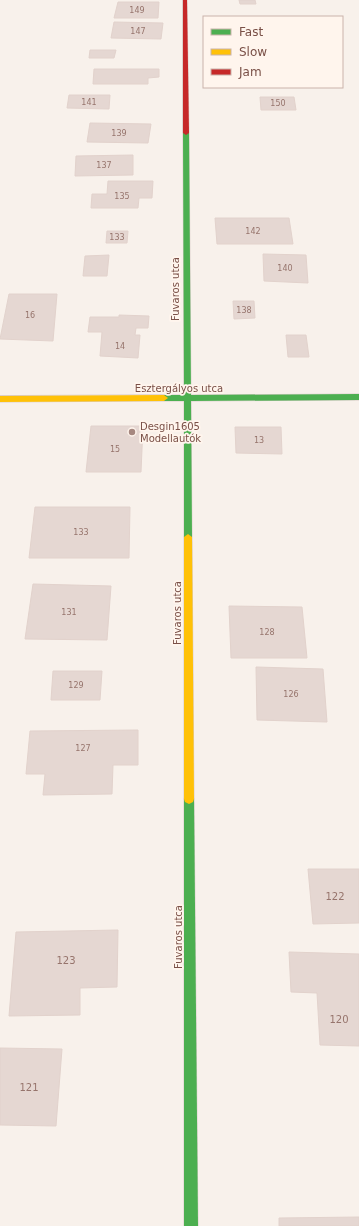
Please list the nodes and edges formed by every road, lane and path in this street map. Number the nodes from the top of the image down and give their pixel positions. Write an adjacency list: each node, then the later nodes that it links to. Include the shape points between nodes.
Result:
1 (185, 0): 4 (street, Fuvaros utca)
2 (359, 397): 4 (street, Esztergályos utca)
3 (0, 399): 4 (street, Esztergályos utca)
4 (187, 399): 5 (street, Fuvaros utca)
5 (191, 1226)

